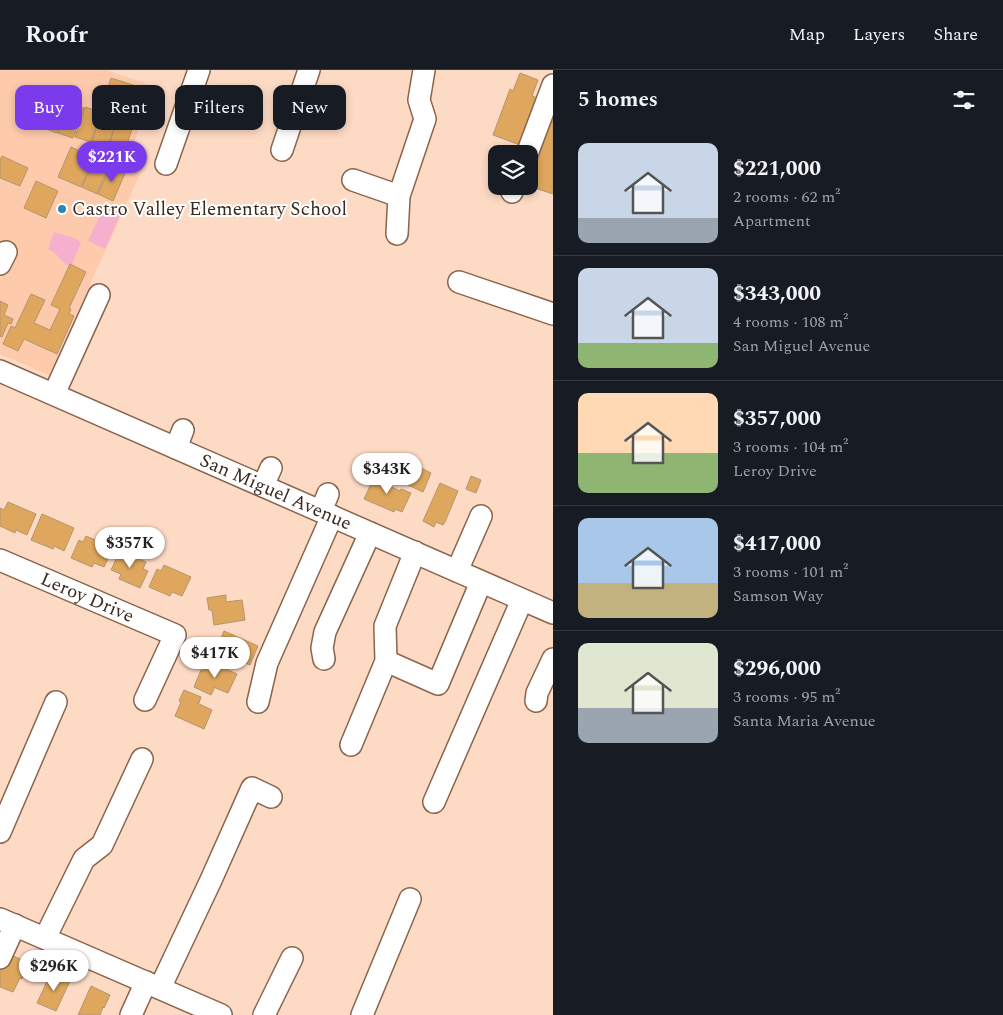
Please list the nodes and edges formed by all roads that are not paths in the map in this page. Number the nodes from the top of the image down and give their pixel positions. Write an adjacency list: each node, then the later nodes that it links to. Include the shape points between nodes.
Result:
1 (199, 70): 9 (street)
2 (211, 70): 5 (street)
3 (310, 70): 8 (street)
4 (424, 70): 11 (street, via 419,100 425,119)
5 (206, 85)
6 (553, 85): 7 (street)
7 (530, 145)
8 (282, 150)
9 (166, 164)
10 (353, 180): 11 (street)
11 (399, 196): 12 (street)
12 (397, 234)
13 (459, 282): 15 (street)
14 (99, 295): 17 (street)
15 (553, 314)
16 (0, 370): 17 (street, San Miguel Avenue)
17 (54, 394): 18 (street, San Miguel Avenue, via 180,439)
18 (327, 507): 20 (street, San Miguel Avenue); 33 (street, via 267,663)
19 (482, 516): 23 (street)
20 (370, 533): 21 (street, San Miguel Avenue); 27 (street, via 325,632)
21 (415, 552): 23 (street, San Miguel Avenue); 29 (street, via 385,626)
22 (0, 560): 30 (street, Leroy Drive, via 175,636)
23 (457, 571): 24 (street, San Miguel Avenue)
24 (481, 582): 25 (street, San Miguel Avenue); 29 (street, via 438,684)
25 (522, 600): 26 (street, San Miguel Avenue); 37 (street)
26 (553, 613)
27 (324, 659)
28 (553, 659): 31 (street)
29 (386, 661): 34 (street)
30 (145, 700)
31 (536, 701)
32 (56, 702): 38 (street)
33 (258, 702)
34 (351, 745)
35 (142, 759): 41 (street, via 102,845 84,859)
36 (272, 797): 44 (street, via 252,788 211,880)
37 (434, 802)
38 (0, 832)
39 (410, 899): 48 (street)
40 (7, 922): 41 (street); 42 (street)
41 (45, 938): 44 (street)
42 (0, 958)
43 (292, 958): 47 (street)
44 (153, 985): 45 (street); 46 (street)
45 (131, 1015)
46 (221, 1015)
47 (264, 1015)
48 (362, 1015)

